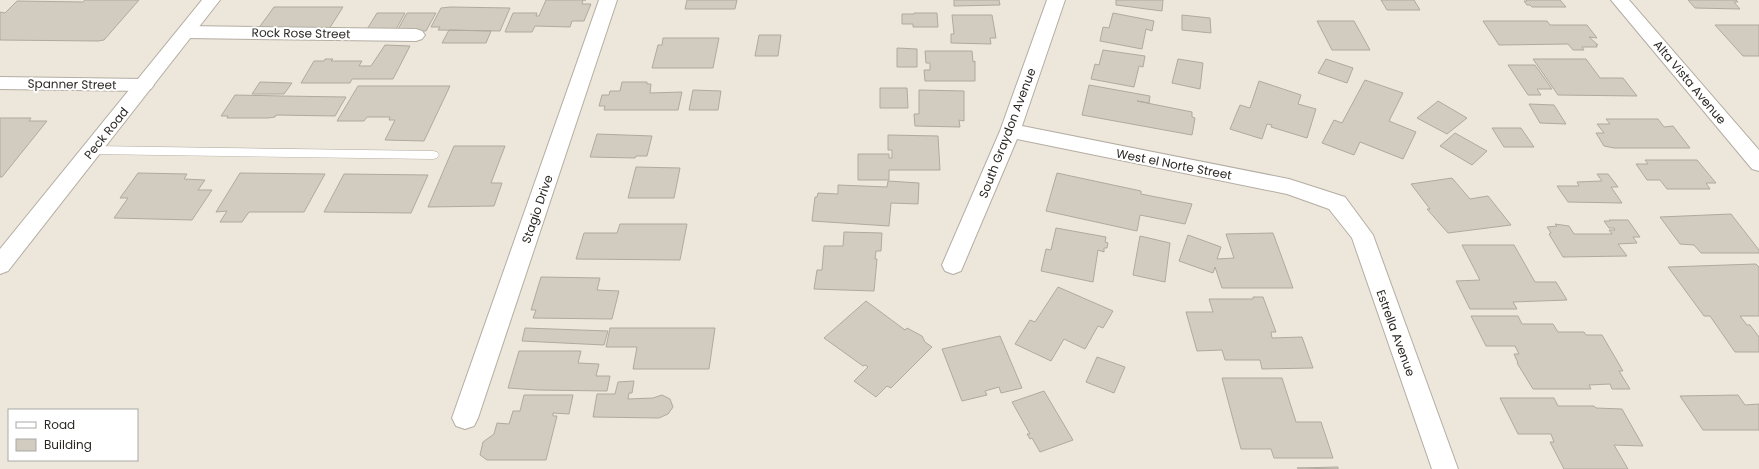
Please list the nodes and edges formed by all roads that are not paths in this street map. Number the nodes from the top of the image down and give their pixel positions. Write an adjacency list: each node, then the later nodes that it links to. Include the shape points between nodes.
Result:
1 (211, 0): 5 (street, Peck Road)
2 (608, 0): 16 (street, Stagio Drive)
3 (1056, 0): 9 (street, South Graydon Avenue)
4 (1620, 0): 12 (street, Alta Vista Avenue)
5 (186, 32): 6 (street, Rock Rose Street); 8 (street, Peck Road)
6 (416, 35)
7 (0, 83): 8 (street, Spanner Street)
8 (144, 85): 10 (street, Peck Road)
9 (1010, 131): 13 (street, West el Norte Street, via 1289,187); 15 (street, South Graydon Avenue)
10 (92, 150): 11 (lane); 14 (street, Peck Road)
11 (433, 155)
12 (1759, 164)
13 (1337, 203): 17 (street, Estrella Avenue, via 1362,235)
14 (0, 265)
15 (954, 265)
16 (465, 418)
17 (1445, 469)

